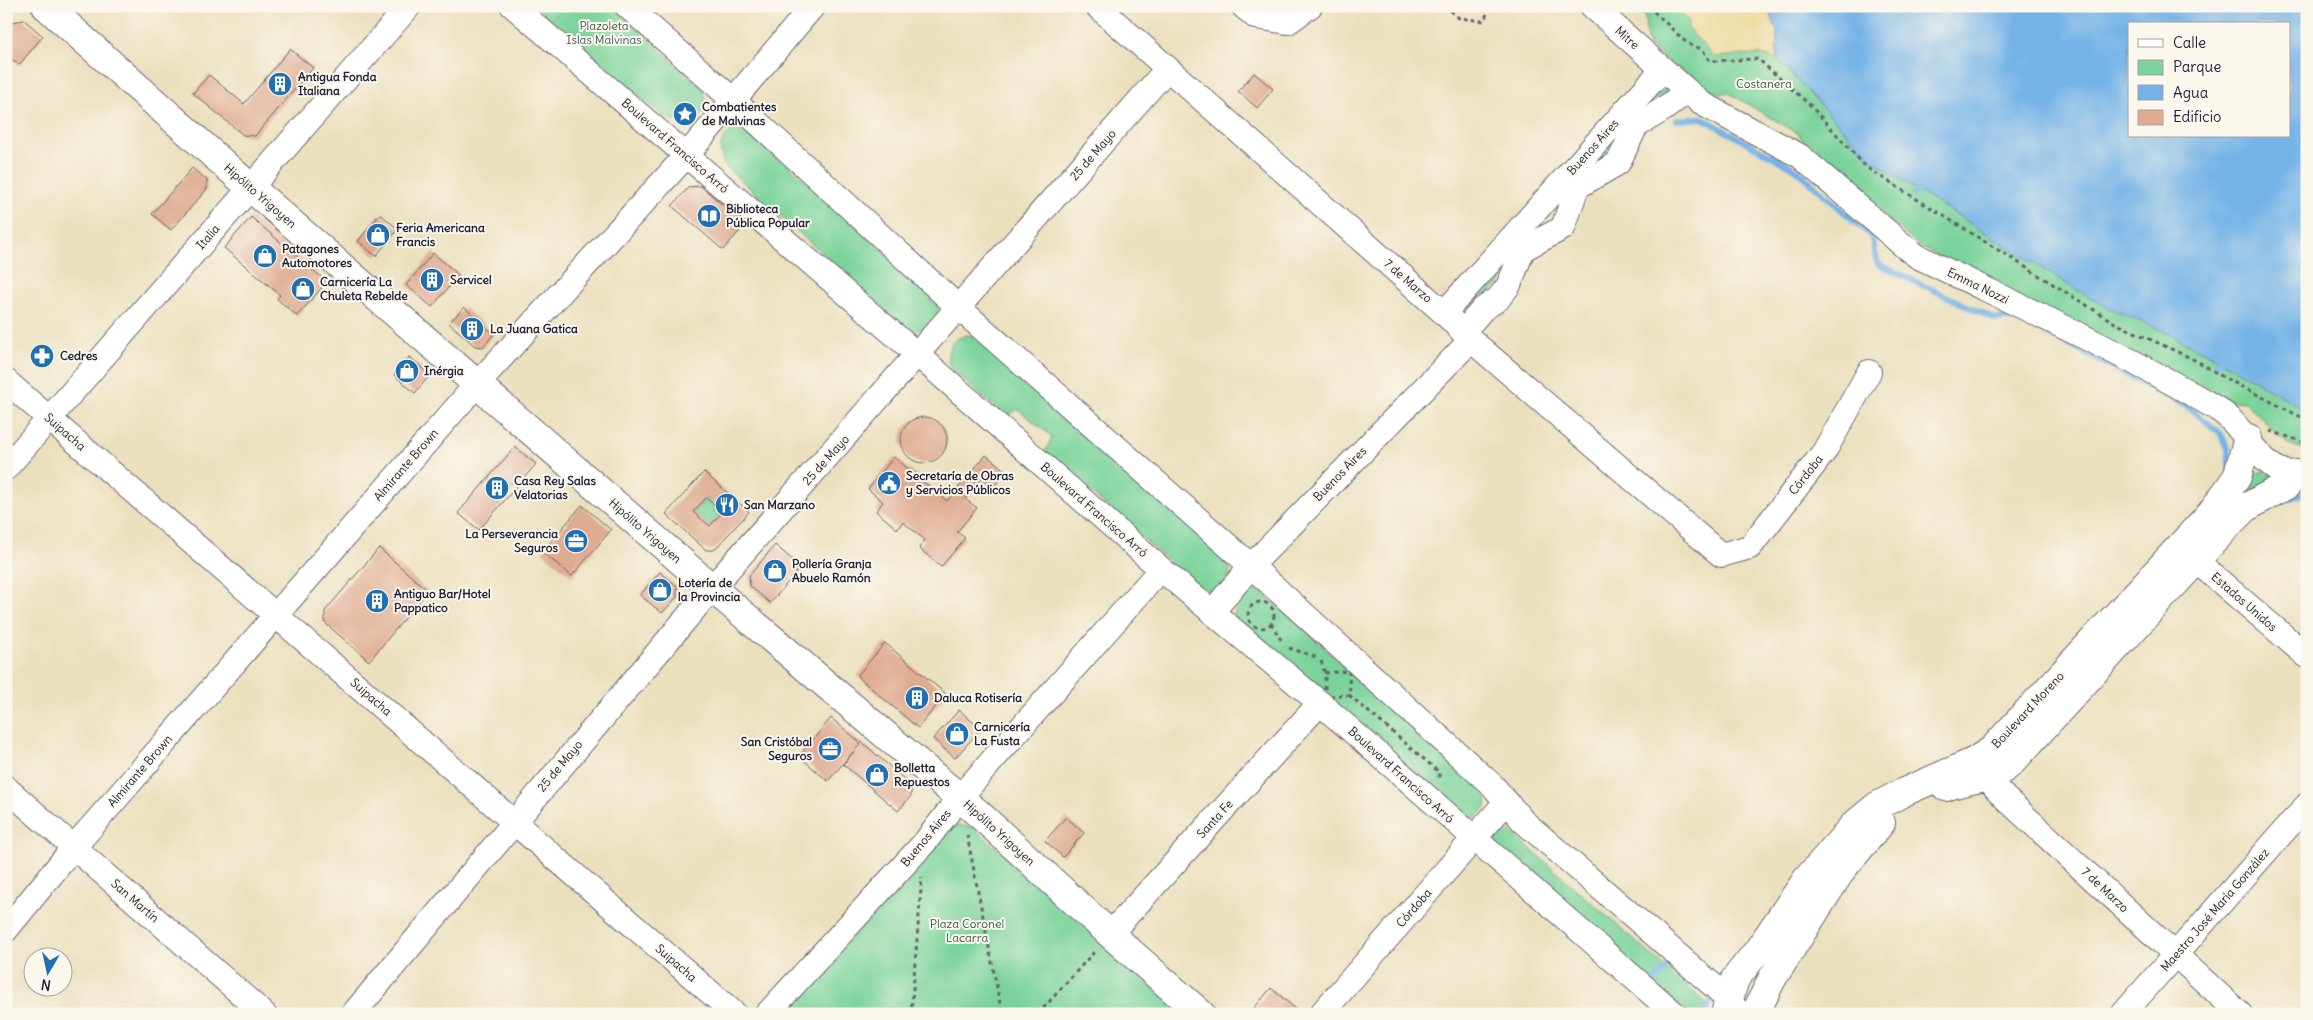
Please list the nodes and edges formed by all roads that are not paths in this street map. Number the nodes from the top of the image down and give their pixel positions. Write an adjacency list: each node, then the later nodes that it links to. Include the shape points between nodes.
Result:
1 (46, 6): 15 (main road, Hipólito Yrigoyen)
2 (409, 6): 15 (street, Italia)
3 (513, 6): 14 (street, Boulevard Francisco Arró)
4 (627, 6): 13 (street)
5 (813, 6): 13 (street, Almirante Brown)
6 (1097, 6): 10 (street, 7 de Marzo)
7 (1243, 6): 8 (street, via 1256,17 1288,22)
8 (1310, 6)
9 (1592, 6): 11 (street, Mitre)
10 (1167, 69): 16 (street, 25 de Mayo); 17 (street, 7 de Marzo)
11 (1662, 70): 12 (street, Emma Nozzi); 17 (street, Buenos Aires)
12 (1687, 92): 18 (street, Buenos Aires, via 1636,126 1618,163 1577,187 1563,228 1523,249 1509,285 1483,309); 24 (street, Emma Nozzi, via 1800,156 1904,248 2218,409)
13 (733, 100): 14 (street, Almirante Brown); 16 (street)
14 (686, 156): 19 (street, Boulevard Francisco Arró); 22 (street, Almirante Brown)
15 (250, 188): 22 (main road, Hipólito Yrigoyen); 23 (street, Italia)
16 (960, 308): 19 (street, 25 de Mayo); 29 (street)
17 (1444, 313): 18 (street, 7 de Marzo)
18 (1467, 336): 28 (street, 7 de Marzo); 29 (street, Buenos Aires)
19 (918, 355): 30 (street, Boulevard Francisco Arró); 31 (street, 25 de Mayo)
20 (1869, 372): 28 (street, Córdoba, via 1824,452 1750,547)
21 (6, 381): 23 (street, Suipacha)
22 (476, 384): 31 (main road, Hipólito Yrigoyen); 33 (street, Almirante Brown)
23 (49, 419): 25 (street, Italia); 33 (street, Suipacha)
24 (2248, 438): 26 (street, Emma Nozzi, via 2276,469); 27 (main road, Boulevard Moreno, via 2237,477 2211,513)
25 (6, 468)
26 (2302, 476): 27 (main road, Boulevard Moreno, via 2246,508)
27 (2189, 554): 34 (street, Estados Unidos); 36 (main road, Boulevard Moreno, via 1992,750)
28 (1721, 555)
29 (1251, 566): 32 (street, Buenos Aires); 39 (street, via 1493,786)
30 (1161, 570): 32 (street, Boulevard Francisco Arró); 38 (street, Buenos Aires)
31 (712, 588): 38 (main road, Hipólito Yrigoyen); 41 (street, 25 de Mayo)
32 (1212, 612): 35 (street, Boulevard Francisco Arró)
33 (276, 615): 41 (street, Suipacha); 43 (street, Almirante Brown)
34 (2307, 656)
35 (1320, 703): 42 (street, Boulevard Francisco Arró); 45 (street, Santa Fe)
36 (1982, 769): 46 (street, 7 de Marzo, via 2012,804); 47 (main road, Boulevard Moreno, via 1904,792 1877,806 1855,824 1807,878 1735,979); 55 (main road, Boulevard Moreno, via 1910,802 1891,813 1871,832 1838,876 1772,979)
37 (6, 788): 43 (street, San Martín)
38 (960, 797): 45 (main road, Hipólito Yrigoyen); 51 (street, Buenos Aires, via 924,842)
39 (1506, 802): 42 (street, Córdoba); 47 (street)
40 (2307, 806): 46 (street, Maestro José María González)
41 (513, 822): 49 (street, 25 de Mayo); 50 (street, Suipacha)
42 (1474, 840): 53 (street, Córdoba); 54 (street, Boulevard Francisco Arró)
43 (74, 847): 44 (street, Almirante Brown); 48 (street, San Martín)
44 (6, 930)
45 (1110, 934): 52 (main road, Hipólito Yrigoyen)
46 (2175, 956): 56 (street, Maestro José María González); 57 (street, 7 de Marzo)
47 (1731, 1009)
48 (264, 1014)
49 (352, 1014)
50 (735, 1014)
51 (767, 1014)
52 (1201, 1014)
53 (1321, 1014)
54 (1675, 1014)
55 (1755, 1014)
56 (2123, 1014)
57 (2240, 1014)

